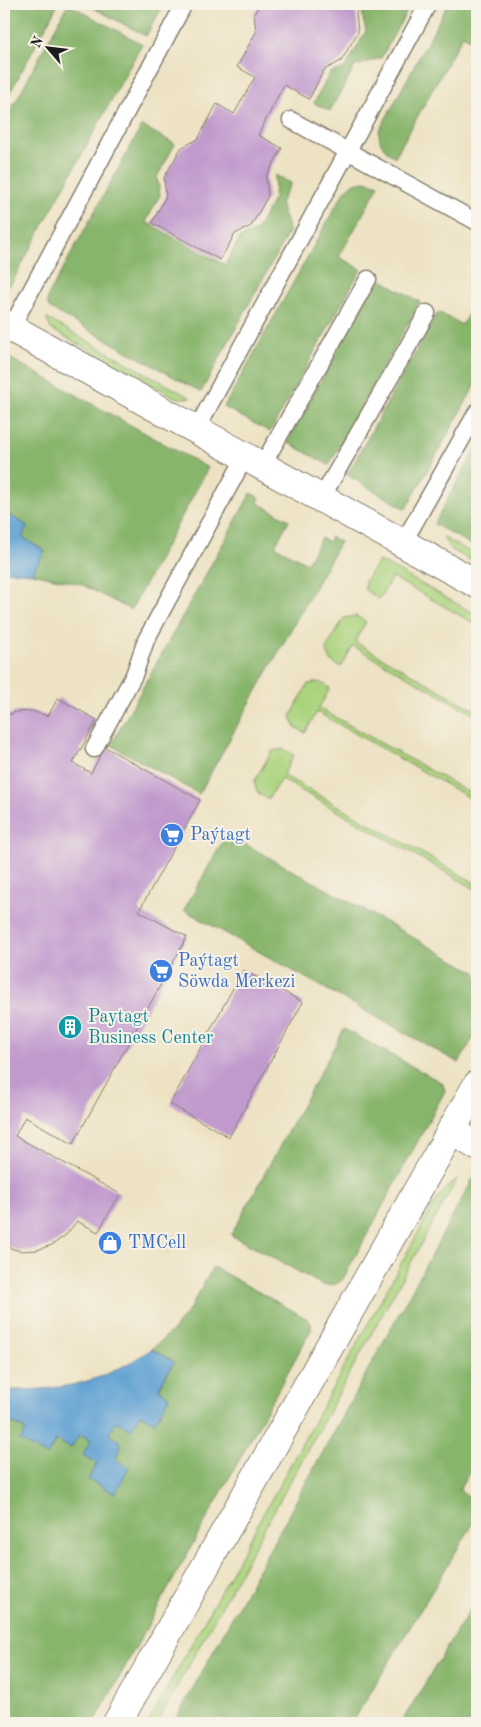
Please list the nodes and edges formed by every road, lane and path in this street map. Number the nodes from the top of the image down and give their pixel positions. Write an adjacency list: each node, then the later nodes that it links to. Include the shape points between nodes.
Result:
1 (184, 4): 8 (lane)
2 (428, 4): 4 (lane)
3 (291, 120): 4 (lane)
4 (348, 151): 5 (lane); 10 (lane)
5 (477, 222)
6 (368, 279): 11 (lane)
7 (427, 312): 12 (lane)
8 (7, 326): 10 (street)
9 (477, 412): 13 (lane)
10 (196, 430): 11 (street)
11 (254, 461): 12 (street); 15 (lane, via 146,640 134,675)
12 (321, 499): 13 (street)
13 (403, 543): 14 (street)
14 (477, 584)
15 (94, 748)
16 (477, 1084): 17 (street)
17 (451, 1130): 18 (street); 19 (street)
18 (477, 1146)
19 (117, 1723)

